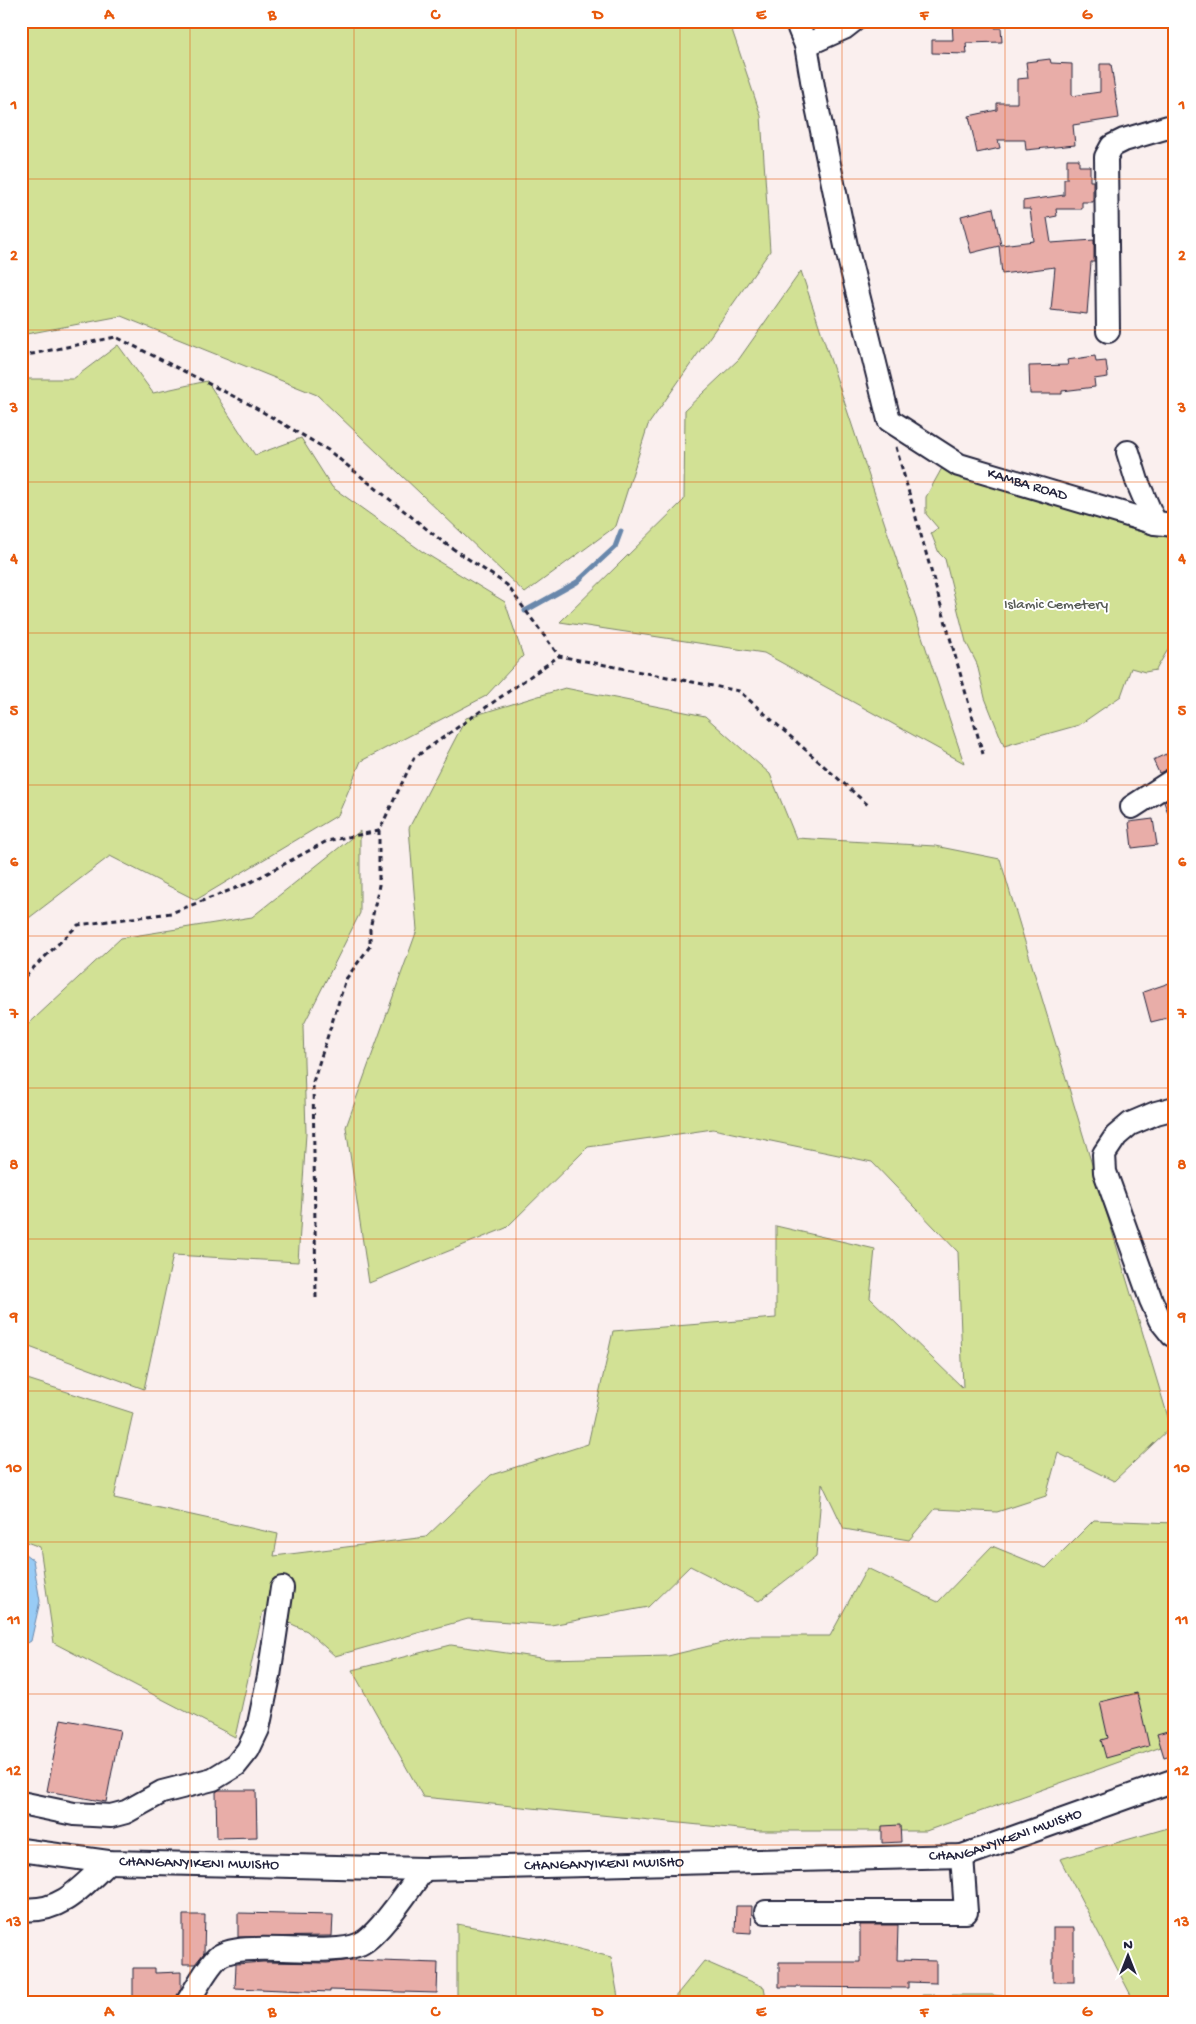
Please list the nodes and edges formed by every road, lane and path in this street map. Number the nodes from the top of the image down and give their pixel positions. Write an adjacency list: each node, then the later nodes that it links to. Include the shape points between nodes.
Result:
1 (798, 21): 3 (street)
2 (853, 21): 3 (street)
3 (806, 45): 7 (street, via 846,246)
4 (1175, 125): 5 (street, via 1124,140 1112,146 1106,157)
5 (1108, 331)
6 (21, 354): 10 (path, via 116,337 249,404 328,450 443,542 507,585)
7 (889, 420): 9 (street, KAMBA ROAD, via 959,464); 11 (path)
8 (1128, 452): 9 (street, via 1137,481)
9 (1165, 524)
10 (559, 656): 13 (path, via 739,691); 15 (path, via 414,758)
11 (983, 754)
12 (1175, 778): 14 (street)
13 (868, 805)
14 (1132, 807)
15 (379, 831): 16 (path, via 327,841 249,883 171,913 78,925 27,974); 18 (path, via 379,885 370,946 346,980 313,1082)
16 (21, 984)
17 (1175, 1108): 19 (street, via 1130,1124 1116,1136 1104,1154 1105,1172 1151,1300 1160,1320)
18 (316, 1298)
19 (1172, 1335)
20 (282, 1588): 22 (street, via 258,1730 236,1765 212,1778 162,1792 112,1816 74,1814)
21 (1175, 1780): 24 (street, CHANGANYIKENI MWISHO)
22 (21, 1803)
23 (21, 1850): 25 (street, CHANGANYIKENI MWISHO)
24 (962, 1856): 26 (street, CHANGANYIKENI MWISHO); 28 (street, via 966,1912)
25 (108, 1862): 26 (street, CHANGANYIKENI MWISHO); 27 (street, via 79,1890 56,1906 34,1911)
26 (424, 1869): 29 (street, via 374,1933 359,1945 334,1949 224,1953 212,1965)
27 (21, 1909)
28 (766, 1912)
29 (187, 2003)

